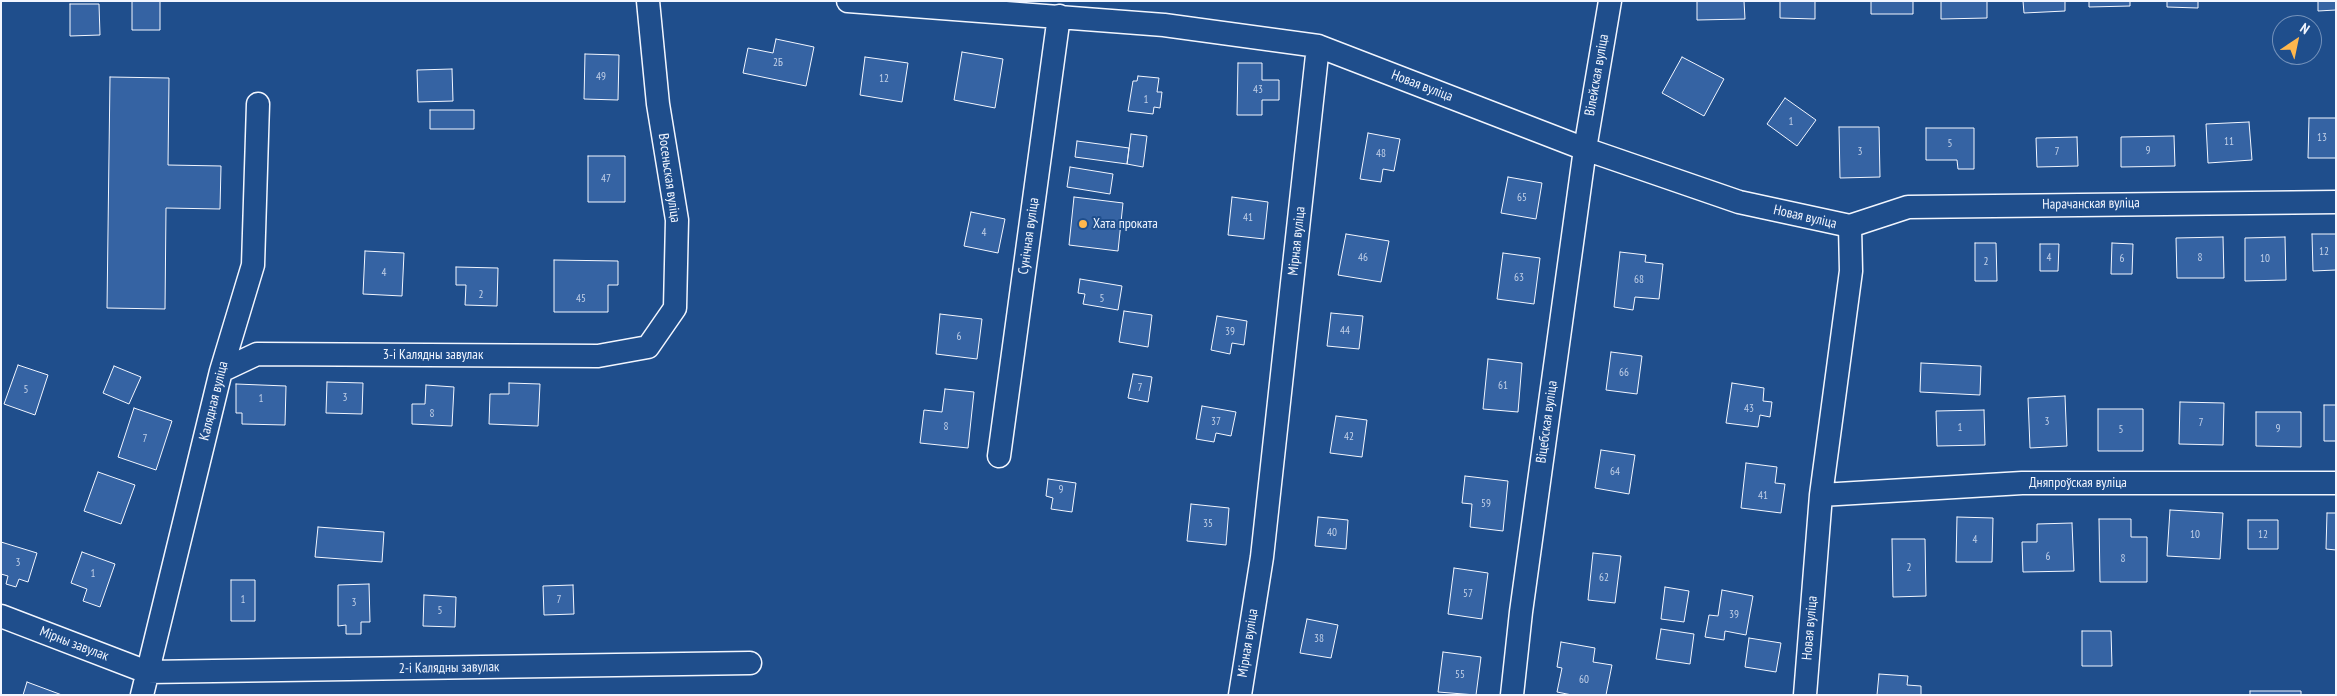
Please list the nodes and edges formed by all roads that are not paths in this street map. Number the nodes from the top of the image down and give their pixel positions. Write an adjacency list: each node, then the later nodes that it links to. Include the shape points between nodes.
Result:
1 (648, 1): 11 (street, Восеньская вуліца, via 658,104 676,220 675,308)
2 (848, 1): 4 (street)
3 (1610, 1): 8 (street, Вілейская вуліца)
4 (952, 5): 5 (street)
5 (1059, 16): 6 (street, via 1164,25); 13 (street, Сунічная вуліца)
6 (1318, 46): 8 (street, Новая вуліца); 20 (street, Мірная вуліца, via 1262,557)
7 (258, 104): 12 (street, Калядная вуліца, via 253,265)
8 (1585, 149): 10 (street, Новая вуліца, via 1739,202); 21 (street, Віцебская вуліца)
9 (2336, 202): 10 (street, Нарачанская вуліца, via 1908,207)
10 (1850, 226): 15 (street, Новая вуліца, via 1851,271)
11 (648, 347): 12 (street, 3-і Калядны завулак, via 598,356 257,354)
12 (221, 371): 18 (street, Калядная вуліца)
13 (999, 456)
14 (2336, 483): 15 (street, Дняпроўская вуліца, via 2022,483)
15 (1821, 496): 22 (street, Новая вуліца)
16 (1, 616): 18 (street, Мірны завулак)
17 (750, 663): 18 (street, 2-і Калядны завулак)
18 (147, 672): 19 (street, Калядная вуліца)
19 (142, 695)
20 (1240, 695)
21 (1512, 695)
22 (1805, 695)

